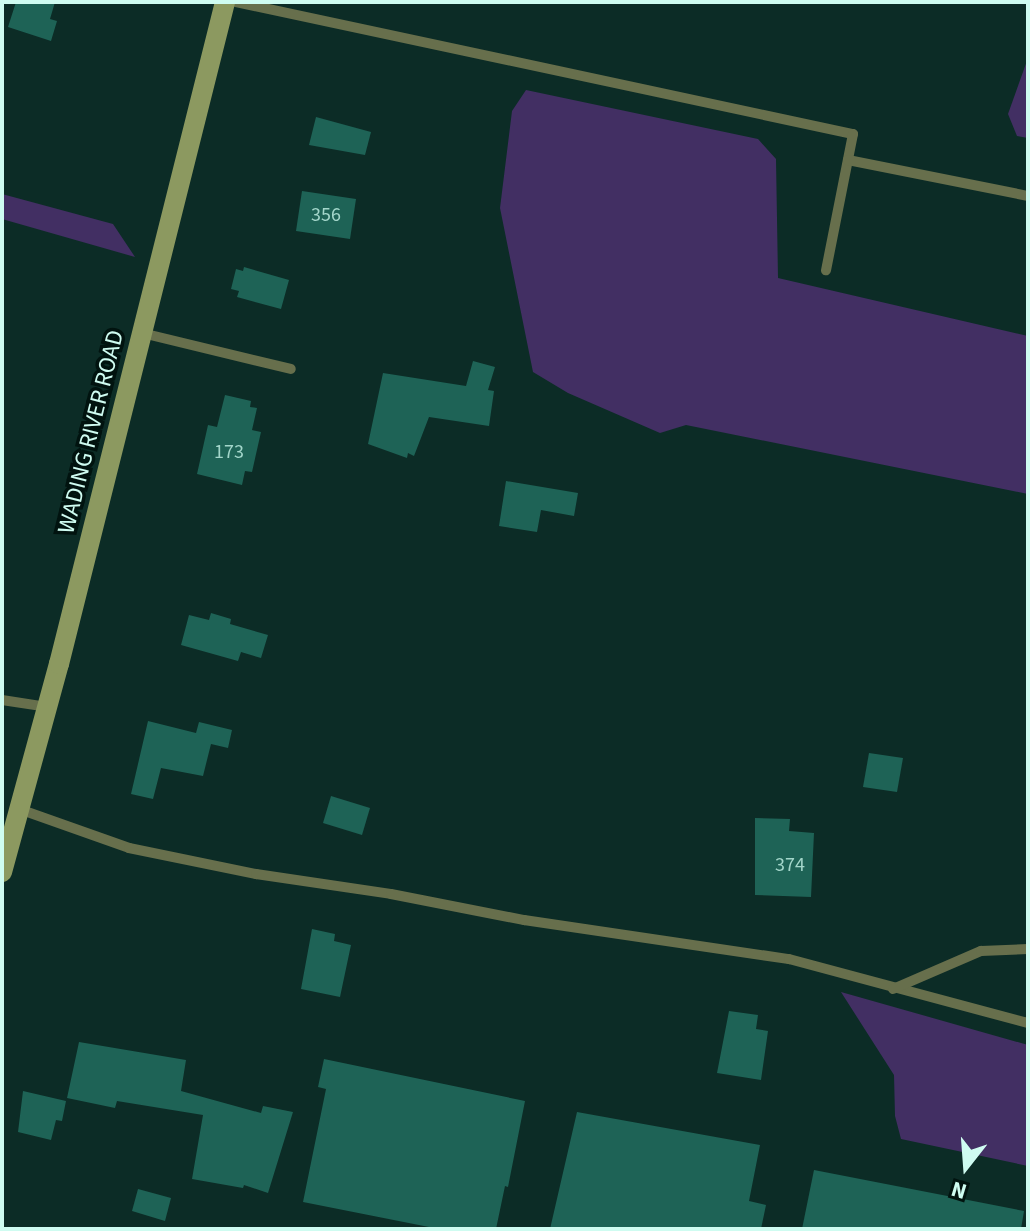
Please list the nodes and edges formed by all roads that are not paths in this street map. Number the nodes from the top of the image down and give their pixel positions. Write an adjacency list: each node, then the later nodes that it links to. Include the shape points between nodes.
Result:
1 (225, 2): 6 (main road, WADING RIVER ROAD)
2 (236, 2): 3 (lane, via 853,134)
3 (848, 160): 4 (lane); 5 (lane)
4 (1028, 196)
5 (826, 270)
6 (142, 333): 7 (lane); 9 (main road, WADING RIVER ROAD)
7 (291, 369)
8 (2, 700): 9 (lane)
9 (48, 707): 10 (main road, WADING RIVER ROAD)
10 (19, 809): 11 (main road, WADING RIVER ROAD); 13 (lane, via 129,848 524,920 789,959)
11 (2, 872)
12 (1028, 949): 13 (lane, via 981,951)
13 (893, 989): 14 (lane)
14 (1028, 1023)

